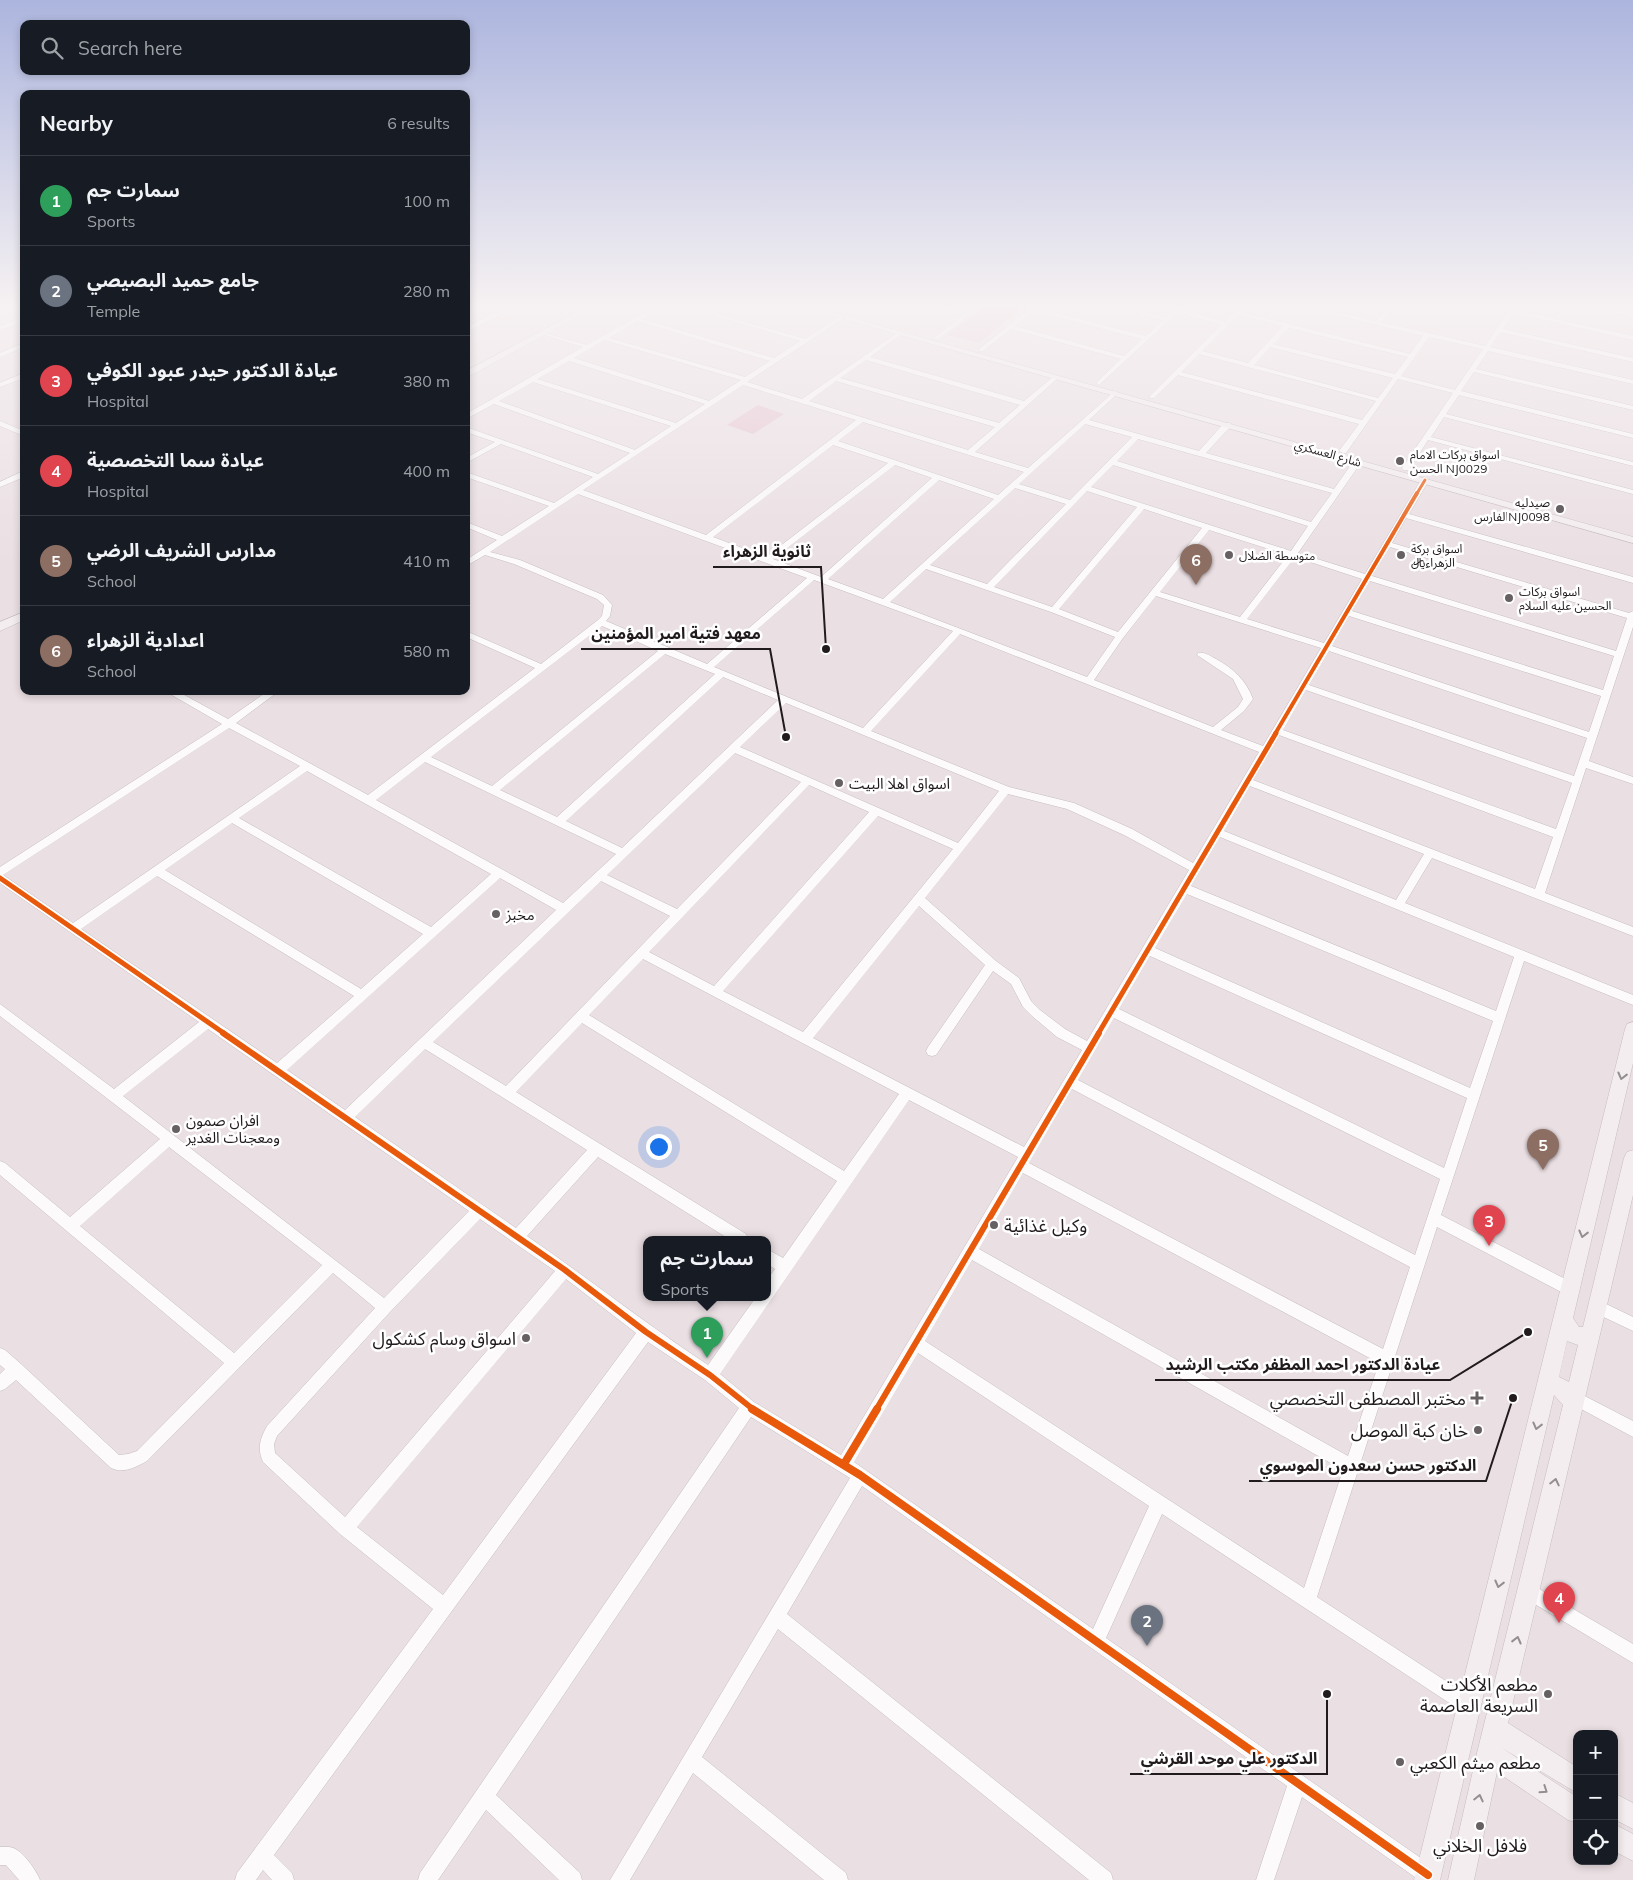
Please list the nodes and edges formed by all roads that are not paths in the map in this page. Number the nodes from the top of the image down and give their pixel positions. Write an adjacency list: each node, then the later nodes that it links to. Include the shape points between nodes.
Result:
1 (511, 391): 22 (street)
2 (567, 391): 36 (street)
3 (670, 391): 24 (street)
4 (731, 391): 24 (street)
5 (770, 391): 23 (street)
6 (819, 391): 23 (street)
7 (874, 391): 37 (street)
8 (980, 391): 25 (street)
9 (1041, 391): 25 (street)
10 (1107, 391): 19 (main road, شارع العسكري)
11 (1126, 391): 20 (main road, شارع العسكري)
12 (1159, 391): 20 (street)
13 (1243, 391): 34 (street)
14 (1344, 391): 21 (street)
15 (1386, 391): 21 (street)
16 (1453, 391): 18 (street)
17 (1560, 391): 26 (street)
18 (1458, 392): 28 (street); 41 (street)
19 (1115, 393): 27 (main road, شارع العسكري); 32 (street)
20 (1152, 398): 27 (main road, شارع العسكري)
21 (1379, 400): 34 (street)
22 (493, 401): 29 (street); 46 (street)
23 (803, 402): 31 (street)
24 (711, 404): 36 (street)
25 (1026, 404): 37 (street)
26 (1633, 408)
27 (1194, 412): 30 (main road, شارع العسكري)
28 (1442, 414): 42 (street); 53 (street)
29 (470, 415)
30 (1213, 417): 35 (main road, شارع العسكري); 45 (main road, شارع العسكري)
31 (861, 420): 44 (street); 47 (street)
32 (1084, 421): 40 (street); 55 (street)
33 (0, 423): 39 (street)
34 (1363, 423): 45 (street)
35 (1227, 424): 48 (street); 50 (main road, شارع العسكري)
36 (677, 426): 46 (street)
37 (1000, 426): 47 (street)
38 (470, 431): 43 (street)
39 (20, 432)
40 (1137, 436): 48 (street); 51 (street)
41 (1633, 436)
42 (1427, 438): 54 (street); 66 (street)
43 (500, 442): 49 (street); 58 (street)
44 (832, 442): 52 (street); 76 (street)
45 (1343, 451): 54 (main road, شارع العسكري)
46 (637, 453): 58 (street)
47 (969, 453): 55 (street)
48 (1201, 454): 65 (street)
49 (470, 459)
50 (1358, 461): 60 (main road, شارع العسكري); 65 (street)
51 (1112, 462): 63 (street); 72 (street)
52 (892, 463): 59 (street); 82 (street)
53 (1633, 464)
54 (1406, 468): 75 (main road, شارع العسكري)
55 (1029, 472): 62 (street)
56 (20, 475): 61 (street)
57 (470, 475): 69 (street)
58 (599, 477): 64 (street)
59 (937, 478): 67 (street); 87 (street)
60 (1425, 480): 71 (street); 78 (main road, شارع العسكري)
61 (2, 482)
62 (1014, 485): 67 (street); 68 (street)
63 (1086, 488): 68 (street); 70 (street)
64 (578, 491): 69 (street); 76 (street)
65 (1336, 492): 72 (street)
66 (1633, 492)
67 (999, 498): 84 (street)
68 (1071, 503): 89 (street)
69 (555, 506): 77 (street)
70 (1142, 506): 74 (street); 93 (street)
71 (1404, 515): 79 (street); 88 (street)
72 (1313, 524): 81 (street)
73 (470, 526): 77 (street)
74 (1207, 527): 81 (street); 90 (street)
75 (1633, 531)
76 (707, 538): 82 (street)
77 (504, 540): 80 (street)
78 (1633, 540)
79 (1388, 544): 86 (street); 96 (street)
80 (485, 553): 83 (street); 99 (street, via 517,562 600,597 608,608)
81 (1293, 554): 86 (street); 98 (street)
82 (767, 560): 85 (street)
83 (470, 562)
84 (925, 566): 89 (street); 91 (street)
85 (813, 576): 87 (street); 110 (street)
86 (1369, 578): 94 (street); 108 (street)
87 (822, 580): 91 (street)
88 (1633, 580)
89 (988, 588): 93 (street)
90 (1155, 593): 98 (street); 103 (street)
91 (884, 603): 101 (street)
92 (20, 608): 97 (main road)
93 (1054, 610): 103 (street)
94 (1347, 612): 105 (street); 114 (street)
95 (20, 616): 100 (main road)
96 (1632, 616): 104 (street)
97 (0, 618)
98 (1242, 620): 105 (street)
99 (600, 622): 106 (street); 109 (street)
100 (0, 627)
101 (959, 630): 112 (street); 121 (street)
102 (470, 636): 109 (street)
103 (1120, 636): 112 (street)
104 (1629, 640): 108 (street)
105 (1326, 647): 113 (street); 122 (street)
106 (664, 650): 110 (street); 132 (street)
107 (1201, 655): 119 (street, via 1238,677 1248,699)
108 (1620, 655): 114 (street)
109 (541, 667): 125 (street)
110 (708, 668): 111 (street)
111 (722, 674): 117 (street); 137 (street)
112 (1088, 682): 119 (street)
113 (1303, 686): 120 (street); 131 (street)
114 (1606, 694): 122 (street)
115 (176, 695): 118 (street)
116 (269, 695): 118 (street)
117 (784, 700): 121 (street); 123 (street)
118 (228, 724): 127 (street); 145 (street)
119 (1214, 731): 124 (street)
120 (1277, 731): 124 (street); 139 (street)
121 (864, 733): 133 (street)
122 (1592, 736): 126 (street)
123 (734, 748): 128 (street); 142 (street)
124 (1265, 751): 129 (street)
125 (424, 757): 132 (street); 134 (street)
126 (1583, 763): 130 (street); 131 (street)
127 (307, 766): 134 (street); 136 (street)
128 (808, 780): 135 (street); 154 (street)
129 (1247, 781): 138 (street); 141 (street)
130 (1633, 781)
131 (1577, 782): 139 (street)
132 (493, 790): 137 (street)
133 (1006, 790): 140 (street); 144 (street, via 1070,806 1128,832)
134 (369, 800): 146 (street)
135 (876, 810): 140 (street); 162 (street)
136 (231, 818): 143 (street); 157 (street)
137 (558, 822): 142 (street)
138 (1217, 832): 144 (street); 152 (street)
139 (1560, 835): 150 (street)
140 (958, 847): 151 (street)
141 (1430, 852): 150 (street); 152 (street)
142 (623, 853): 147 (street)
143 (156, 870): 155 (street); 163 (street)
144 (1195, 870): 149 (street)
145 (0, 872)
146 (499, 873): 153 (street); 157 (street)
147 (599, 876): 153 (street); 154 (street)
148 (0, 878): 155 (street)
149 (1184, 888): 158 (street); 168 (street)
150 (1539, 895): 156 (street)
151 (918, 898): 161 (street); 171 (street)
152 (1398, 905): 160 (street)
153 (564, 909): 172 (street)
154 (678, 915): 159 (street)
155 (74, 928): 169 (street)
156 (1633, 932)
157 (432, 933): 163 (street)
158 (1148, 950): 166 (street); 179 (street)
159 (641, 953): 162 (street); 167 (street)
160 (1520, 955): 164 (street); 168 (street)
161 (992, 964): 173 (street, via 1015,981 1027,1004 1047,1023); 174 (street)
162 (715, 992): 171 (street)
163 (362, 995): 175 (street)
164 (1633, 1000)
165 (0, 1008): 180 (street)
166 (1111, 1011): 173 (street); 187 (street)
167 (581, 1016): 177 (street); 188 (street)
168 (1499, 1018): 179 (street)
169 (208, 1022): 175 (street); 180 (street)
170 (1633, 1029): 201 (main road, one-way to 201)
171 (805, 1039): 178 (street)
172 (424, 1042): 177 (street); 181 (street)
173 (1090, 1048): 176 (street)
174 (932, 1051)
175 (278, 1071): 181 (street)
176 (1070, 1082): 185 (street); 197 (street)
177 (506, 1092): 183 (street)
178 (907, 1093): 185 (street); 188 (street)
179 (1474, 1095): 187 (street)
180 (114, 1096): 182 (street)
181 (345, 1118): 189 (street)
182 (169, 1139): 191 (street); 196 (street)
183 (597, 1149): 192 (street); 193 (street)
184 (1633, 1158): 203 (main road)
185 (1023, 1160): 194 (street); 211 (street)
186 (0, 1167): 191 (street)
187 (1448, 1176): 190 (street)
188 (846, 1179): 198 (street)
189 (479, 1211): 193 (street); 204 (street)
190 (1434, 1218): 197 (street); 201 (street)
191 (70, 1226): 212 (street)
192 (736, 1236)
193 (517, 1237): 199 (street)
194 (970, 1251): 209 (street); 221 (street)
195 (771, 1259): 198 (street)
196 (332, 1264): 204 (street); 212 (street)
197 (1418, 1264): 211 (street)
198 (784, 1267): 200 (street)
199 (565, 1270): 207 (street); 224 (street)
200 (771, 1286)
201 (1570, 1288): 205 (main road)
202 (761, 1301): 214 (street)
203 (1596, 1306): 206 (street); 208 (main road)
204 (385, 1308): 224 (street, via 272,1431 266,1443 268,1457)
205 (1563, 1318): 208 (main road, via 1566,1327 1576,1336); 216 (main road)
206 (1633, 1324)
207 (646, 1332): 214 (street); 227 (street)
208 (1589, 1335): 217 (main road)
209 (915, 1343): 220 (street); 223 (street)
210 (0, 1355): 213 (street)
211 (1387, 1359): 221 (street)
212 (234, 1362): 213 (street, via 142,1456 116,1463)
213 (16, 1370): 215 (street)
214 (710, 1375): 218 (street)
215 (0, 1384)
216 (1546, 1388): 217 (main road, via 1559,1386); 231 (main road, one-way to 231)
217 (1574, 1401): 219 (street); 225 (main road, one-way to 217)
218 (749, 1407): 220 (street); 237 (street)
219 (1633, 1429)
220 (844, 1464): 222 (street)
221 (1352, 1467): 226 (street)
222 (860, 1475): 228 (street); 229 (street)
223 (1159, 1502): 226 (street); 229 (street)
224 (346, 1528): 227 (street)
225 (1529, 1591): 230 (street); 232 (main road, one-way to 225)
226 (1308, 1600): 231 (street)
227 (445, 1608): 244 (street)
228 (777, 1617): 234 (street); 253 (street)
229 (1096, 1642): 236 (street)
230 (1633, 1654)
231 (1469, 1706): 245 (main road)
232 (1495, 1728): 233 (main road); 235 (main road)
233 (1489, 1753): 238 (main road, one-way to 238); 255 (main road, one-way to 233)
234 (690, 1760): 251 (street); 252 (street)
235 (1573, 1778)
236 (1297, 1783): 245 (street); 254 (street)
237 (484, 1796): 249 (street); 250 (street)
238 (1573, 1808)
239 (1618, 1808): 240 (main road)
240 (1633, 1817)
241 (1618, 1839): 242 (main road)
242 (1633, 1849)
243 (0, 1856): 246 (street, via 10,1856)
244 (262, 1856): 247 (street); 248 (street)
245 (1427, 1878)
246 (31, 1880)
247 (244, 1880)
248 (285, 1880)
249 (427, 1880)
250 (573, 1880)
251 (619, 1880)
252 (840, 1880)
253 (1104, 1880)
254 (1265, 1880)
255 (1460, 1880)

